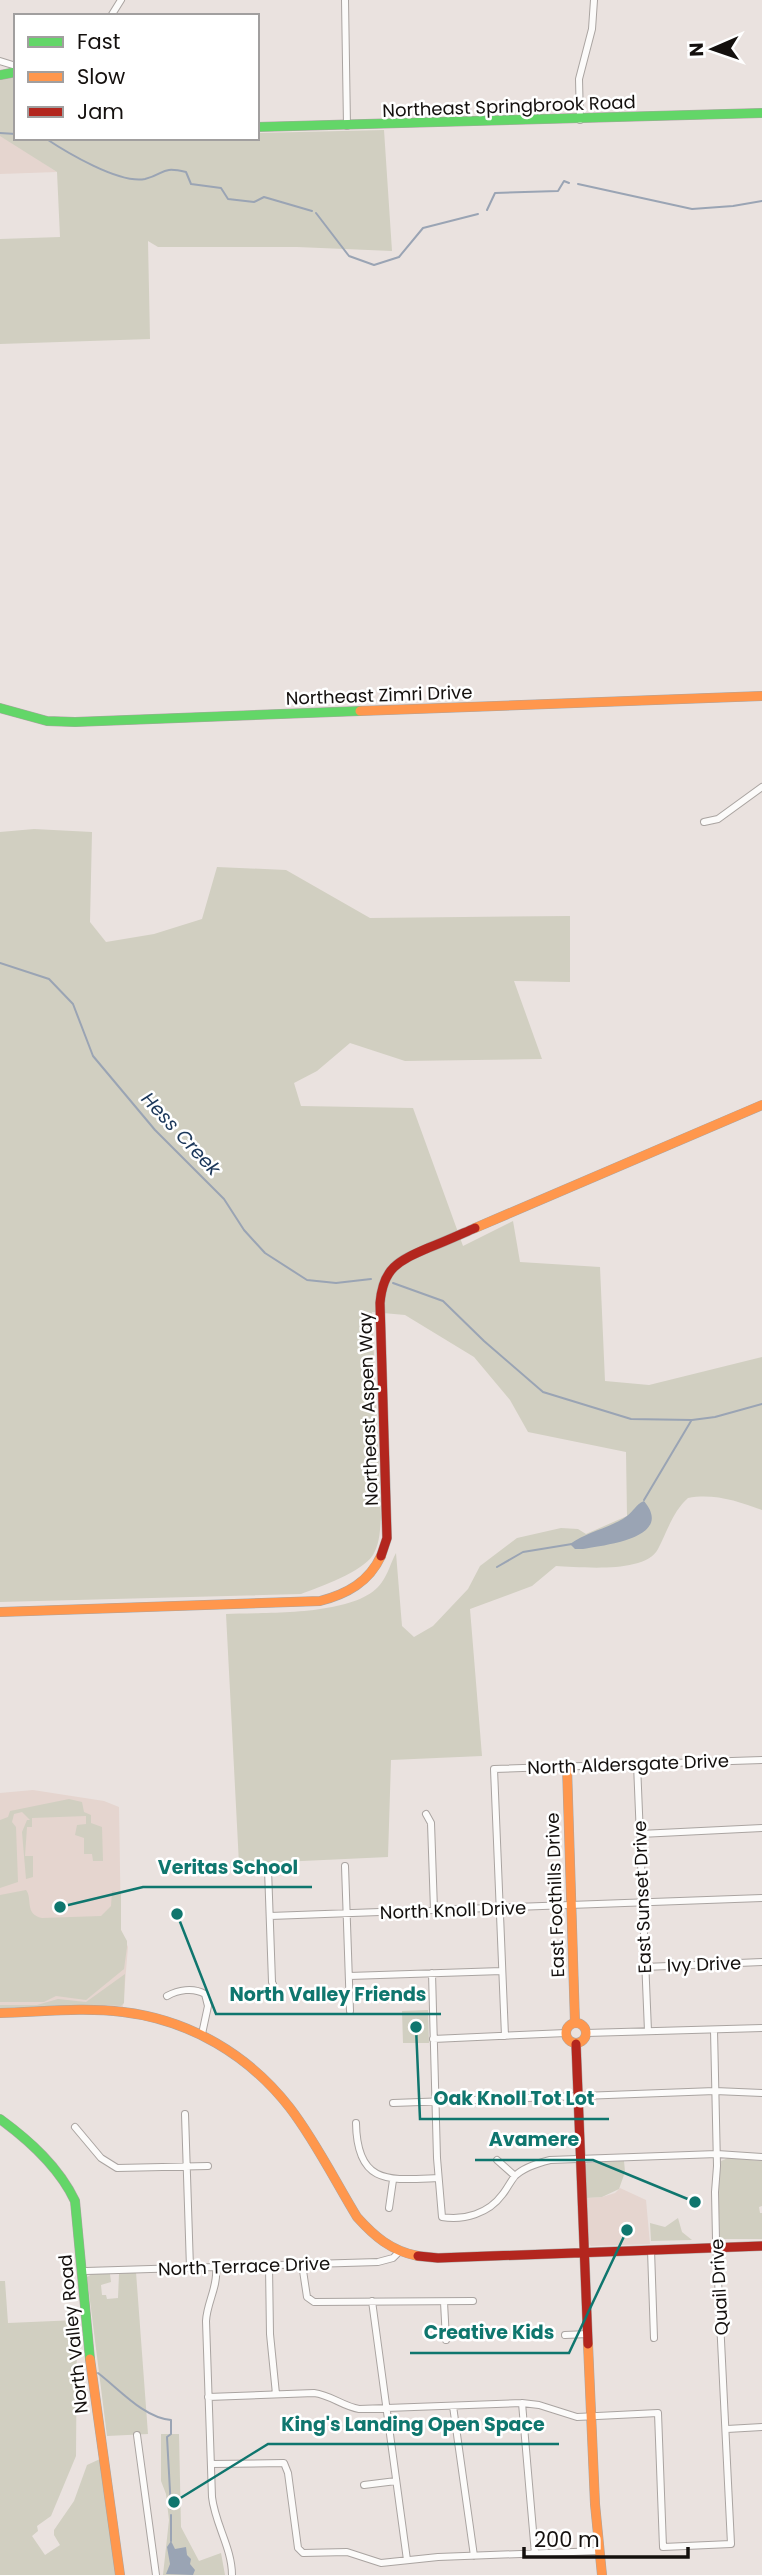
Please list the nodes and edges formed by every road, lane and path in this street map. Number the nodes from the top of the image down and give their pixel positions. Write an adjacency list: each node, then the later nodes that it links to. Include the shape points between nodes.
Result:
1 (345, 0): 5 (street)
2 (594, 0): 4 (street, via 579,79)
3 (762, 113): 4 (street, Northeast Springbrook Road)
4 (580, 120): 5 (street, Northeast Springbrook Road)
5 (347, 126): 6 (street, Northeast Springbrook Road)
6 (259, 127)
7 (762, 696): 8 (street, Northeast Zimri Drive, via 80,722 47,721)
8 (0, 708)
9 (762, 787): 10 (street, via 718,820)
10 (704, 822)
11 (762, 1105): 12 (street, Northeast Aspen Way, via 403,1259 388,1272 380,1304 387,1538 375,1569 356,1589 320,1601)
12 (0, 1612)
13 (762, 1760): 14 (street, North Aldersgate Drive)
14 (637, 1764): 15 (street, North Aldersgate Drive); 18 (street, East Sunset Drive)
15 (566, 1767): 23 (street, East Foothills Drive); 24 (street, North Aldersgate Drive, via 494,1769)
16 (426, 1814): 25 (street, via 431,1823)
17 (762, 1828): 18 (street)
18 (640, 1834): 22 (street, East Sunset Drive)
19 (345, 1866): 26 (street)
20 (268, 1869): 27 (street)
21 (762, 1898): 22 (street, North Knoll Drive)
22 (643, 1903): 23 (street, North Knoll Drive); 29 (street, East Sunset Drive)
23 (571, 1905): 24 (street, North Knoll Drive); 37 (street, East Foothills Drive)
24 (500, 1909): 25 (street, North Knoll Drive); 30 (street)
25 (434, 1910): 26 (street, North Knoll Drive)
26 (347, 1914): 27 (street, North Knoll Drive); 32 (street)
27 (270, 1916): 34 (street, via 272,1982)
28 (762, 1962): 29 (street, Ivy Drive)
29 (645, 1966): 40 (street, East Sunset Drive)
30 (502, 1971): 31 (street); 44 (street)
31 (432, 1973): 32 (street); 45 (street)
32 (349, 1976): 35 (street)
33 (167, 1996): 42 (street, via 178,1991 205,1994 208,2006)
34 (278, 1996)
35 (350, 2011)
36 (0, 2013): 42 (street, via 124,2012)
37 (575, 2023): 41 (street); 43 (street)
38 (762, 2028): 39 (street)
39 (713, 2030): 40 (street); 47 (street, Quail Drive)
40 (648, 2031): 41 (street)
41 (586, 2033): 46 (street)
42 (202, 2034): 69 (street, via 246,2062 276,2089 357,2217 378,2240)
43 (566, 2034): 44 (street); 46 (street)
44 (505, 2036): 45 (street)
45 (433, 2039): 50 (street)
46 (576, 2044): 49 (street)
47 (715, 2091): 48 (street); 49 (street); 56 (street, Quail Drive)
48 (762, 2093)
49 (578, 2096): 50 (street); 58 (street)
50 (435, 2101): 51 (street); 63 (street)
51 (393, 2103)
52 (186, 2114): 61 (street)
53 (0, 2119): 99 (street, North Valley Road, via 55,2170 75,2201 85,2322)
54 (356, 2123): 64 (street, via 358,2146 368,2165)
55 (75, 2127): 61 (street, via 101,2158 117,2168)
56 (717, 2154): 57 (street); 58 (street); 67 (street, Quail Drive)
57 (762, 2157)
58 (581, 2158): 62 (street, via 541,2162); 70 (street)
59 (497, 2160): 62 (street)
60 (208, 2166): 61 (street)
61 (186, 2167): 73 (street)
62 (515, 2176): 63 (street, via 484,2211 463,2217 442,2217)
63 (438, 2178): 64 (street)
64 (393, 2180): 65 (street)
65 (388, 2208)
66 (762, 2246): 67 (street)
67 (717, 2248): 68 (street); 90 (street, Quail Drive)
68 (651, 2250): 70 (street); 81 (street)
69 (399, 2252): 70 (street, via 438,2258); 71 (street, North Terrace Drive, via 387,2261)
70 (584, 2253): 79 (street)
71 (302, 2264): 72 (street, North Terrace Drive); 76 (street, via 310,2301)
72 (268, 2266): 74 (street, North Terrace Drive); 83 (street)
73 (190, 2268): 74 (street, North Terrace Drive); 75 (street, North Terrace Drive)
74 (216, 2268): 84 (street, via 206,2315)
75 (86, 2272)
76 (372, 2301): 78 (street); 87 (street)
77 (473, 2301): 78 (street)
78 (443, 2302): 82 (street)
79 (588, 2334): 80 (street); 88 (street)
80 (565, 2335)
81 (654, 2338)
82 (446, 2340)
83 (276, 2394): 84 (street); 87 (street, via 324,2394 359,2410)
84 (208, 2397): 92 (street)
85 (522, 2403): 86 (street); 88 (street, via 571,2417); 96 (street)
86 (453, 2406): 87 (street); 97 (street)
87 (387, 2409): 93 (street)
88 (592, 2416): 90 (street, Quail Drive, via 658,2413 663,2547 731,2544); 95 (street)
89 (762, 2427): 90 (street)
90 (727, 2429)
91 (137, 2435): 100 (street)
92 (211, 2464): 98 (street, via 284,2463 300,2552 347,2552 381,2563); 101 (street, via 213,2508)
93 (396, 2481): 94 (street); 98 (street)
94 (365, 2485)
95 (599, 2551): 96 (street); 102 (street)
96 (535, 2554): 97 (street)
97 (474, 2556): 98 (street)
98 (407, 2560)
99 (120, 2575)
100 (156, 2575)
101 (232, 2575)
102 (602, 2575)

